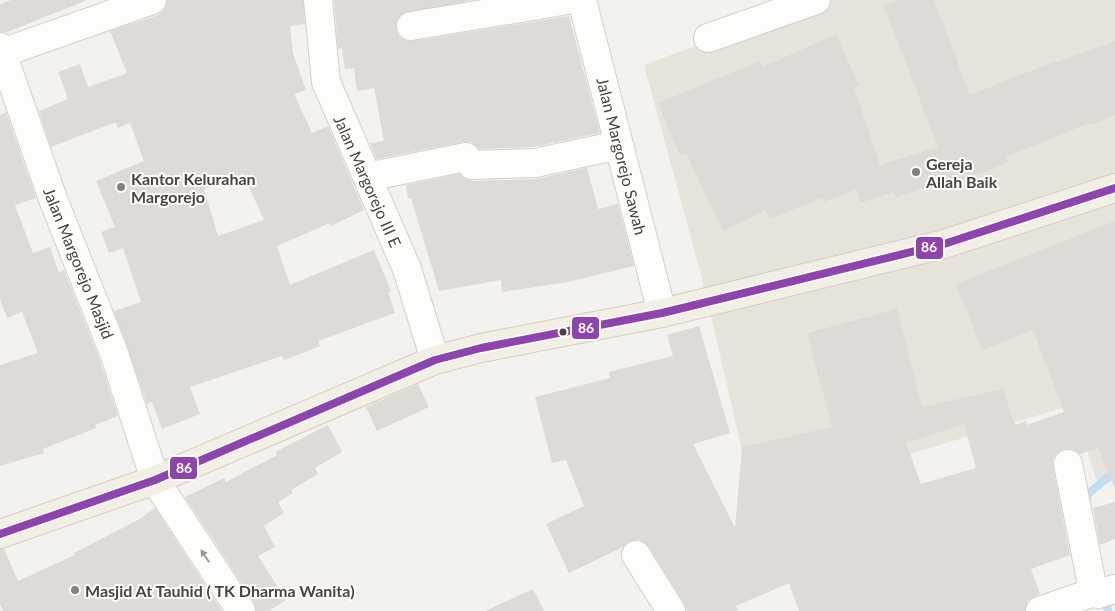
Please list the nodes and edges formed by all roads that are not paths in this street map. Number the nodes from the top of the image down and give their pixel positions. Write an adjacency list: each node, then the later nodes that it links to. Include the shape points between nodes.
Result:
1 (152, 0): 8 (street)
2 (318, 0): 11 (street, Jalan Margorejo III E, via 326,82)
3 (568, 0): 6 (street)
4 (582, 0): 10 (street, Jalan Margorejo Sawah)
5 (816, 0): 7 (street)
6 (411, 26)
7 (708, 38)
8 (1, 50): 9 (street, Jalan Margorejo Masjid)
9 (8, 95): 16 (street, Jalan Margorejo Masjid, via 114,353)
10 (619, 145): 11 (street, via 535,163 469,161); 13 (street, Jalan Margorejo Sawah)
11 (367, 177): 14 (street, Jalan Margorejo III E, via 410,278)
12 (1115, 188): 13 (main road, via 944,244)
13 (662, 312): 14 (main road)
14 (435, 360): 16 (main road)
15 (1068, 464): 19 (street)
16 (155, 480): 17 (main road); 20 (street, Jalan Margorejo Masjid, one-way to 16)
17 (0, 534)
18 (636, 555): 21 (street)
19 (1105, 591): 22 (street)
20 (241, 611)
21 (671, 611)
22 (1040, 611)

